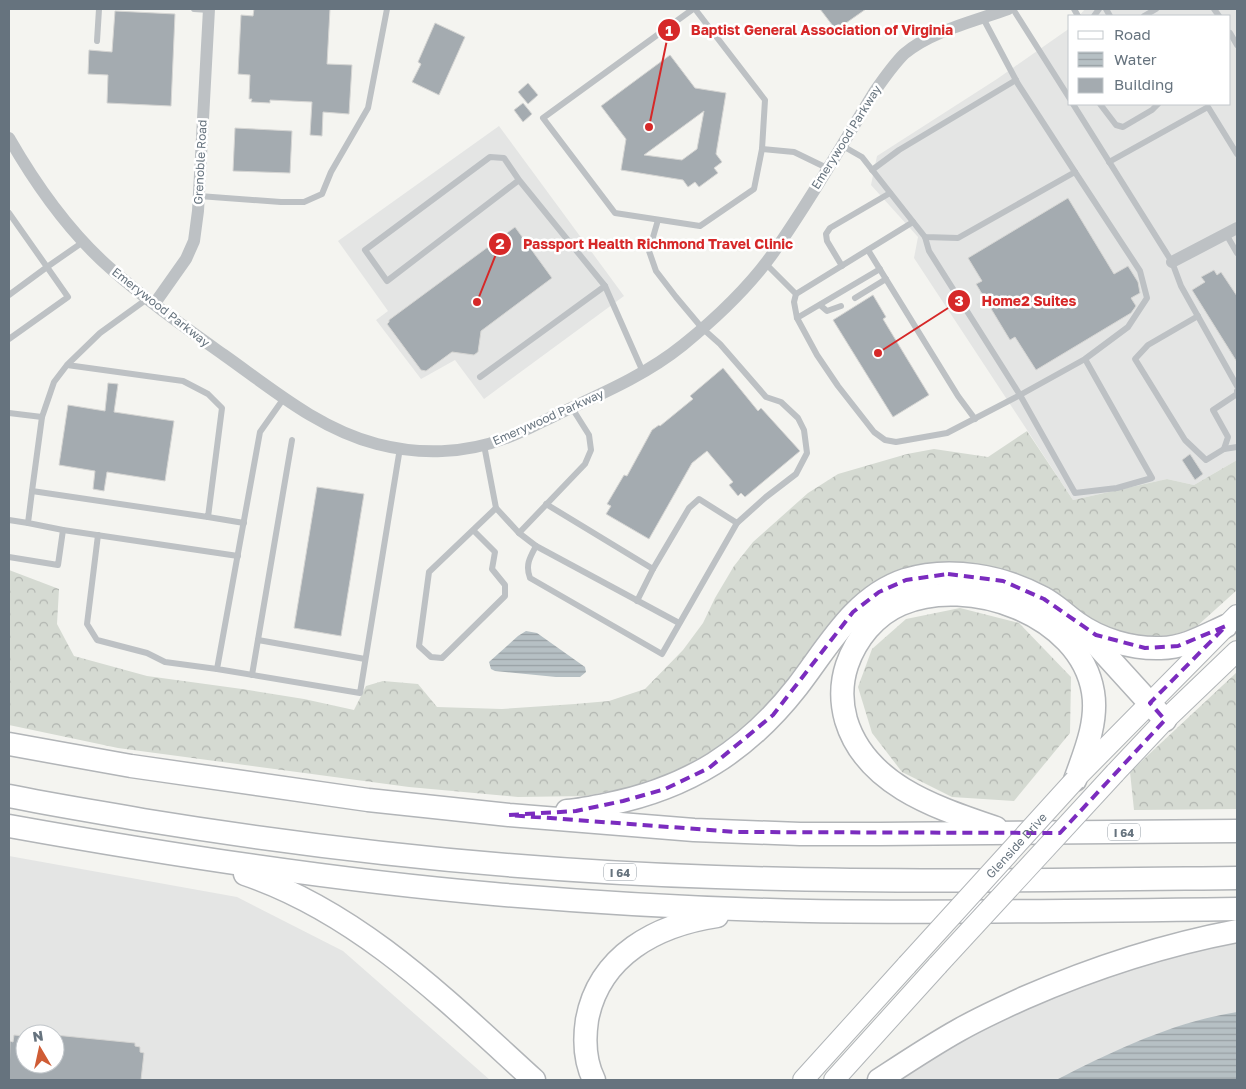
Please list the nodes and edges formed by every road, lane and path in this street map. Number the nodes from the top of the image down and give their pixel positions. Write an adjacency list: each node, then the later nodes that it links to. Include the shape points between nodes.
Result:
1 (99, 9): 9 (lane)
2 (194, 9): 3 (lane)
3 (209, 9): 25 (street, Grenoble Road)
4 (387, 9): 25 (lane, via 368,108 322,194 304,202)
5 (694, 9): 17 (lane, via 765,100); 27 (lane, via 543,118 615,213)
6 (1008, 9): 8 (street, Emerywood Parkway)
7 (1013, 9): 11 (lane)
8 (983, 18): 10 (lane); 16 (street, Emerywood Parkway, via 938,34 906,53 886,75)
9 (97, 41)
10 (1016, 80): 21 (lane); 22 (lane)
11 (1068, 96)
12 (1074, 105): 19 (lane)
13 (1101, 105): 14 (lane, via 1116,125 1123,127)
14 (1157, 105)
15 (9, 138): 31 (street, Emerywood Parkway, via 40,187)
16 (841, 145): 20 (street, Emerywood Parkway); 21 (lane, via 862,157)
17 (762, 149): 20 (lane, via 794,152); 27 (lane, via 754,188 700,226)
18 (1237, 154): 19 (lane, via 1208,107)
19 (1109, 162): 34 (lane)
20 (827, 168): 35 (street, Emerywood Parkway)
21 (872, 170): 24 (lane)
22 (1075, 172): 30 (lane, via 958,238); 51 (lane, via 1140,271 1147,298 1128,327)
23 (519, 180): 23 (lane, via 387,281 366,250 490,157 504,158); 40 (lane)
24 (890, 193): 28 (lane); 36 (lane, via 830,228 826,234)
25 (199, 196): 44 (street, Grenoble Road, via 194,241 186,259)
26 (9, 213): 37 (lane)
27 (658, 220): 49 (lane, via 649,251 656,271)
28 (914, 222): 30 (lane); 32 (lane)
29 (1231, 231): 33 (lane); 34 (street)
30 (925, 237): 57 (lane, via 929,251)
31 (84, 241): 37 (lane); 44 (street, Emerywood Parkway, via 110,268)
32 (868, 250): 36 (lane); 38 (lane)
33 (1237, 253)
34 (1172, 262): 47 (lane)
35 (765, 263): 41 (lane); 49 (street, Emerywood Parkway, via 725,308)
36 (842, 266): 41 (lane)
37 (47, 268): 42 (lane); 50 (lane, via 68,297)
38 (880, 269): 39 (lane); 45 (lane)
39 (886, 279): 43 (lane); 62 (lane)
40 (605, 286): 53 (lane); 54 (lane)
41 (796, 294): 48 (lane)
42 (9, 295)
43 (856, 298)
44 (151, 301): 52 (lane, via 100,333); 58 (street, Emerywood Parkway)
45 (820, 305): 46 (lane, via 827,310); 48 (lane)
46 (841, 306)
47 (1198, 316): 55 (lane); 67 (lane, via 1148,346 1135,359 1192,447 1206,460)
48 (797, 318): 62 (lane, via 838,386 874,432 885,440 896,442 947,434)
49 (702, 328): 53 (street, Emerywood Parkway); 75 (lane, via 766,397 781,402 798,418 804,430 806,453 796,474)
50 (9, 339)
51 (1085, 359): 57 (lane); 57 (lane, via 1152,478 1118,488 1076,493)
52 (67, 365): 61 (lane, via 54,382); 71 (lane, via 183,381 208,394 222,408)
53 (643, 372): 59 (street, Emerywood Parkway)
54 (480, 377)
55 (1237, 386)
56 (1237, 391): 67 (lane, via 1213,410 1228,437)
57 (1020, 395): 62 (lane)
58 (284, 398): 66 (street, Emerywood Parkway, via 329,426 376,444); 74 (lane, via 260,432)
59 (572, 408): 64 (street, Emerywood Parkway); 69 (lane, via 589,436 591,450 585,464)
60 (9, 414): 61 (lane)
61 (42, 417): 68 (lane)
62 (975, 418)
63 (292, 440): 88 (lane)
64 (484, 445): 66 (street, Emerywood Parkway, via 433,451); 70 (lane)
65 (1237, 447): 67 (lane)
66 (400, 448): 90 (lane)
67 (1224, 448)
68 (32, 491): 71 (lane); 73 (lane)
69 (546, 504): 78 (lane); 83 (lane)
70 (496, 508): 77 (lane); 78 (lane)
71 (208, 517): 74 (lane)
72 (9, 520): 73 (lane)
73 (28, 523): 76 (lane)
74 (244, 523): 81 (lane)
75 (737, 523): 83 (lane, via 700,499 688,508); 87 (lane)
76 (63, 530): 79 (lane); 82 (lane, via 58,565)
77 (473, 530): 77 (lane, via 429,572 419,646 431,657 442,658 505,596 505,585 492,568 495,552)
78 (519, 533): 80 (lane)
79 (98, 535): 81 (lane); 91 (lane, via 87,624 97,640 147,652 165,662)
80 (536, 546): 84 (lane); 87 (lane, via 528,561 530,578 662,654)
81 (238, 556): 91 (lane)
82 (9, 557)
83 (654, 569): 84 (lane)
84 (637, 601): 87 (lane)
85 (1232, 621): 86 (highway, via 1178,646 1154,648 1128,646 1096,634); 93 (main road, Glenside Drive)
86 (1076, 622): 93 (highway); 98 (highway, via 1044,599 1003,581 948,574 906,580 879,592 854,612 773,715 735,750 709,768 665,789 623,801 576,811)
87 (679, 623)
88 (258, 640): 90 (lane); 92 (lane)
89 (1237, 651): 94 (main road, Glenside Drive)
90 (366, 659): 92 (lane, via 360,693)
91 (218, 669): 92 (lane)
92 (252, 675)
93 (1150, 702): 94 (highway); 96 (main road, Glenside Drive)
94 (1165, 720): 110 (main road, Glenside Drive, bridge)
95 (9, 744): 98 (highway, I 64, via 296,791)
96 (1075, 780): 101 (highway, via 1094,718 1093,692 1082,661 1061,635 1042,621 1010,606 957,594 915,599 883,614 851,654 842,684 844,711 856,745 871,763 902,789 954,813); 109 (main road, Glenside Drive, bridge)
97 (9, 796): 103 (highway, I 64, via 221,833 477,863 645,874 834,880)
98 (508, 815): 101 (highway, I 64, via 736,832)
99 (9, 826): 102 (highway)
100 (1237, 832): 101 (highway, I 64)
101 (1011, 833)
102 (202, 860): 105 (highway, via 494,894); 107 (highway, via 254,877 294,895 374,942 440,995)
103 (1237, 878)
104 (1237, 909): 105 (highway)
105 (806, 911): 108 (highway, via 721,915 668,929 634,947 602,980 589,1012 586,1049)
106 (1237, 931): 111 (highway, via 1162,948 1061,982 959,1030)
107 (534, 1080)
108 (594, 1080)
109 (803, 1080)
110 (834, 1080)
111 (879, 1080)

